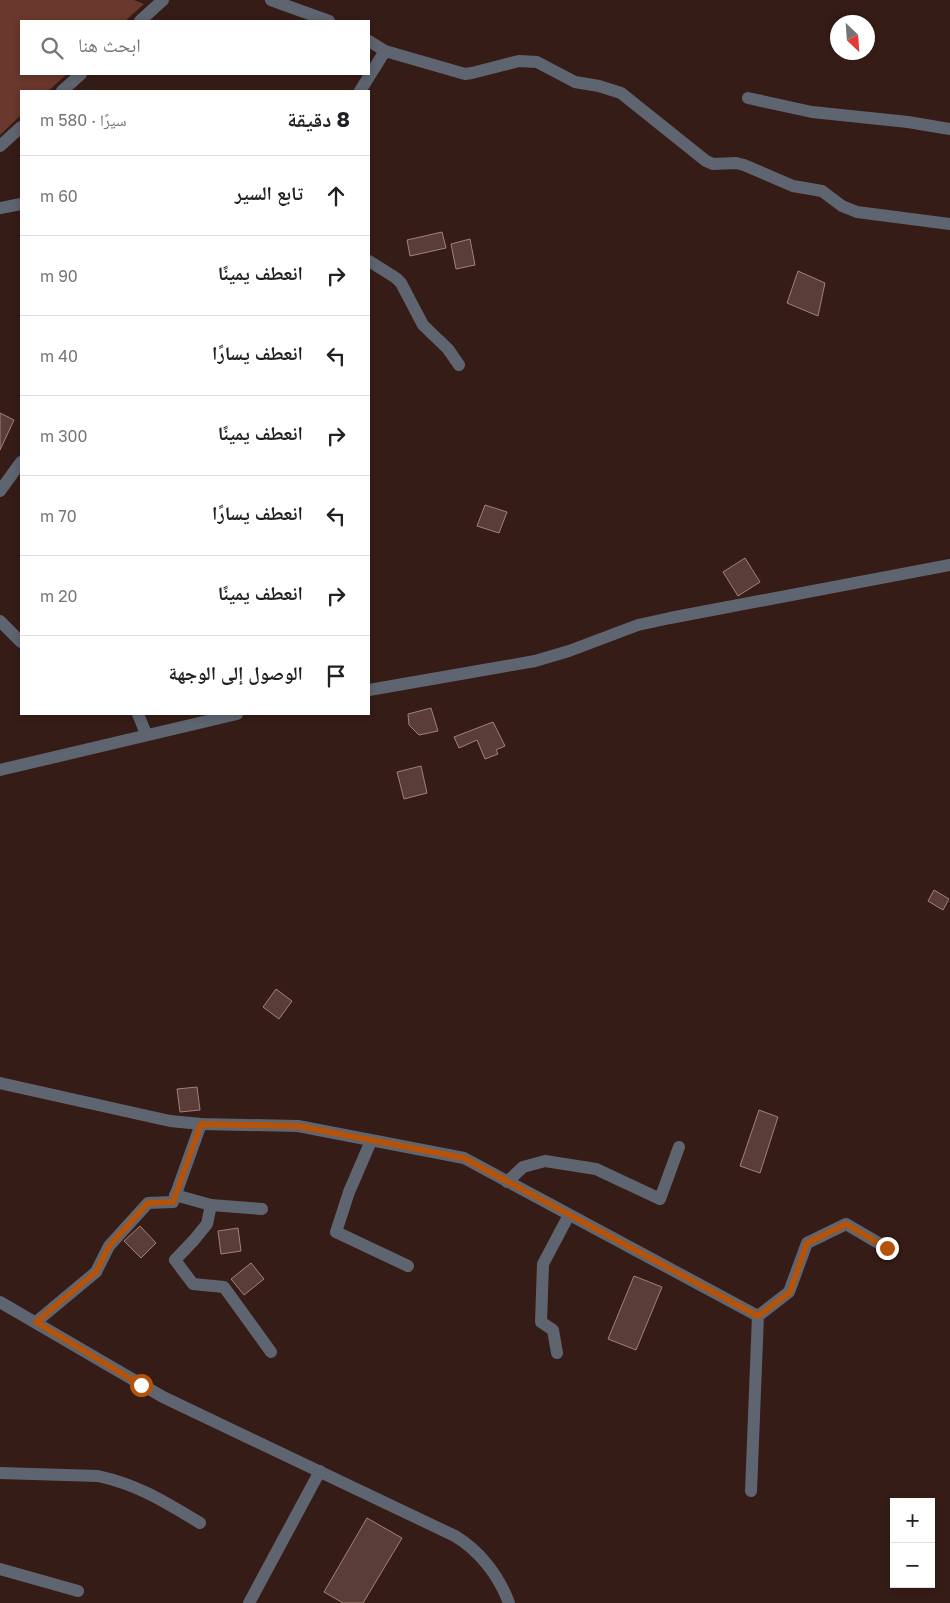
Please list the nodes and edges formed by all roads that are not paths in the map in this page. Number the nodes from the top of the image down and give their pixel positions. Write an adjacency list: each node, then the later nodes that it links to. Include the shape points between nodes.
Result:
1 (163, 0): 3 (street)
2 (271, 0): 4 (street)
3 (141, 20)
4 (326, 20)
5 (370, 42): 6 (street)
6 (385, 51): 8 (street); 18 (street, via 465,74 519,61 537,62 575,82 621,93 698,156 713,164 736,163 793,186 822,191 842,206 857,212)
7 (80, 75): 10 (street)
8 (370, 75)
9 (370, 75): 11 (street)
10 (63, 90)
11 (361, 90)
12 (748, 98): 14 (street, via 812,112)
13 (20, 128): 15 (street)
14 (950, 129)
15 (0, 146)
16 (20, 204): 17 (street)
17 (0, 208)
18 (950, 224)
19 (370, 262): 20 (street, via 401,283 423,325 448,349)
20 (459, 365)
21 (20, 464): 22 (street)
22 (0, 490)
23 (950, 565): 26 (street, via 670,618 638,625 569,651 534,660)
24 (0, 621): 25 (street)
25 (20, 641)
26 (370, 690)
27 (138, 715): 29 (street)
28 (232, 715): 29 (street)
29 (146, 734): 30 (street)
30 (0, 770)
31 (0, 1083): 32 (street, via 170,1121)
32 (201, 1124): 33 (street, via 298,1126); 36 (street)
33 (372, 1141): 35 (street, via 464,1158); 41 (street, via 349,1192 336,1232)
34 (679, 1147): 35 (street, via 660,1199 596,1169 545,1161 522,1167)
35 (508, 1182): 39 (street)
36 (175, 1195): 37 (street); 44 (street, via 173,1202 148,1203 109,1246 96,1272)
37 (211, 1205): 38 (street); 45 (street, via 207,1224 175,1260 193,1284 224,1287)
38 (262, 1209)
39 (569, 1215): 43 (street); 46 (street, via 543,1264 541,1322 554,1330)
40 (887, 1248): 43 (street, via 846,1224 807,1243 790,1292)
41 (408, 1266)
42 (0, 1302): 44 (street)
43 (758, 1316): 49 (street)
44 (36, 1322): 47 (street, via 163,1397)
45 (271, 1352)
46 (557, 1353)
47 (320, 1471): 53 (street); 54 (street, via 467,1543 490,1568)
48 (0, 1473): 50 (street, via 109,1478 141,1489)
49 (751, 1491)
50 (200, 1523)
51 (0, 1569): 52 (street)
52 (78, 1592)
53 (249, 1603)
54 (509, 1603)

